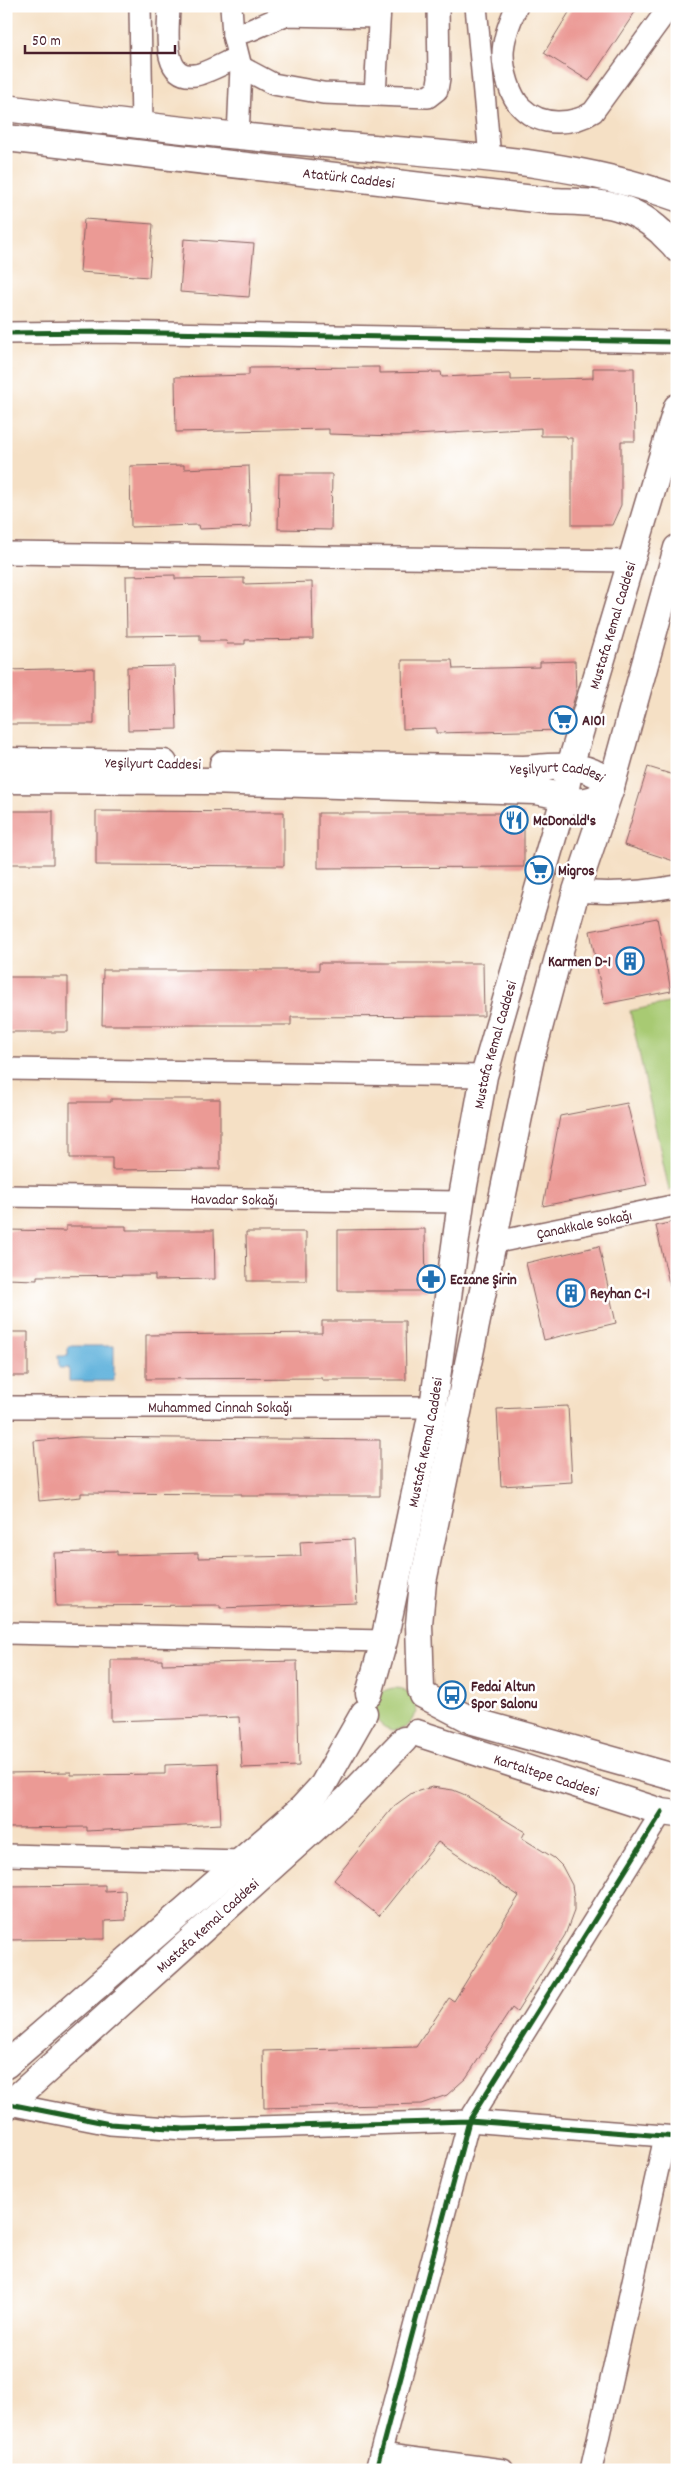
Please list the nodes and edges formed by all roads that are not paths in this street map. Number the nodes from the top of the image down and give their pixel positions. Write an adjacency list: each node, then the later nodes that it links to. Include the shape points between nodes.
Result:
1 (140, 6): 13 (street)
2 (168, 6): 10 (street, via 169,60 178,72 195,75)
3 (231, 6): 9 (street)
4 (438, 6): 11 (street, via 437,90 428,97)
5 (476, 6): 16 (street)
6 (516, 6): 7 (street, via 507,30 503,55 512,91 522,109 540,120 561,123 581,120 593,112)
7 (670, 6)
8 (380, 11): 9 (street, via 284,15); 11 (street)
9 (233, 35): 10 (street)
10 (240, 62): 11 (street, via 273,84 323,93); 14 (street)
11 (375, 95)
12 (6, 108): 13 (main road, Atatürk Caddesi)
13 (142, 126): 14 (main road, Atatürk Caddesi)
14 (240, 137): 16 (main road, Atatürk Caddesi); 17 (street)
15 (6, 138): 17 (main road, Atatürk Caddesi)
16 (490, 158): 18 (main road, Atatürk Caddesi, via 609,178)
17 (238, 165): 19 (main road, Atatürk Caddesi, via 552,201 606,204 633,211)
18 (672, 193)
19 (677, 249)
20 (6, 333): 21 (street)
21 (677, 342)
22 (677, 407): 25 (main road, Mustafa Kemal Caddesi)
23 (677, 548): 29 (main road, Mustafa Kemal Caddesi)
24 (6, 553): 25 (street)
25 (631, 561): 27 (main road, Mustafa Kemal Caddesi)
26 (6, 760): 27 (main road, Yeşilyurt Caddesi, via 524,769)
27 (570, 766): 29 (main road, Yeşilyurt Caddesi, via 596,774); 30 (main road, Mustafa Kemal Caddesi)
28 (6, 780): 30 (main road, Yeşilyurt Caddesi, via 535,791 551,792)
29 (611, 787): 30 (main road, Yeşilyurt Caddesi, via 600,798 588,802); 32 (main road, Mustafa Kemal Caddesi)
30 (564, 799): 34 (main road, Mustafa Kemal Caddesi)
31 (677, 886): 32 (street, via 596,893)
32 (576, 891): 38 (main road, Mustafa Kemal Caddesi, via 531,1058)
33 (6, 1069): 34 (street)
34 (484, 1076): 36 (main road, Mustafa Kemal Caddesi)
35 (6, 1196): 36 (street, Havadar Sokağı)
36 (461, 1202): 40 (main road, Mustafa Kemal Caddesi)
37 (677, 1205): 38 (street, Çanakkale Sokağı)
38 (492, 1243): 43 (main road, Mustafa Kemal Caddesi, via 423,1582 419,1624)
39 (6, 1407): 40 (street, Muhammed Cinnah Sokağı)
40 (433, 1407): 42 (main road, Mustafa Kemal Caddesi)
41 (6, 1633): 42 (street)
42 (384, 1641): 44 (main road, Mustafa Kemal Caddesi)
43 (422, 1693): 44 (main road, via 413,1683 394,1678 375,1686); 45 (main road, via 428,1708 427,1717); 46 (main road, Kartaltepe Caddesi, via 473,1722)
44 (367, 1704): 45 (main road, via 367,1723 380,1738 390,1741); 49 (main road, Mustafa Kemal Caddesi, via 323,1785)
45 (410, 1737): 47 (main road, Kartaltepe Caddesi); 51 (main road, Mustafa Kemal Caddesi, via 346,1800)
46 (677, 1778)
47 (669, 1813): 52 (street)
48 (6, 1855): 49 (street)
49 (244, 1861): 50 (main road, Mustafa Kemal Caddesi)
50 (6, 2065)
51 (8, 2106): 52 (street, via 110,2124 184,2129)
52 (469, 2121): 53 (street); 54 (street)
53 (671, 2137): 56 (street)
54 (378, 2462): 55 (street)
55 (503, 2470)
56 (591, 2470)

